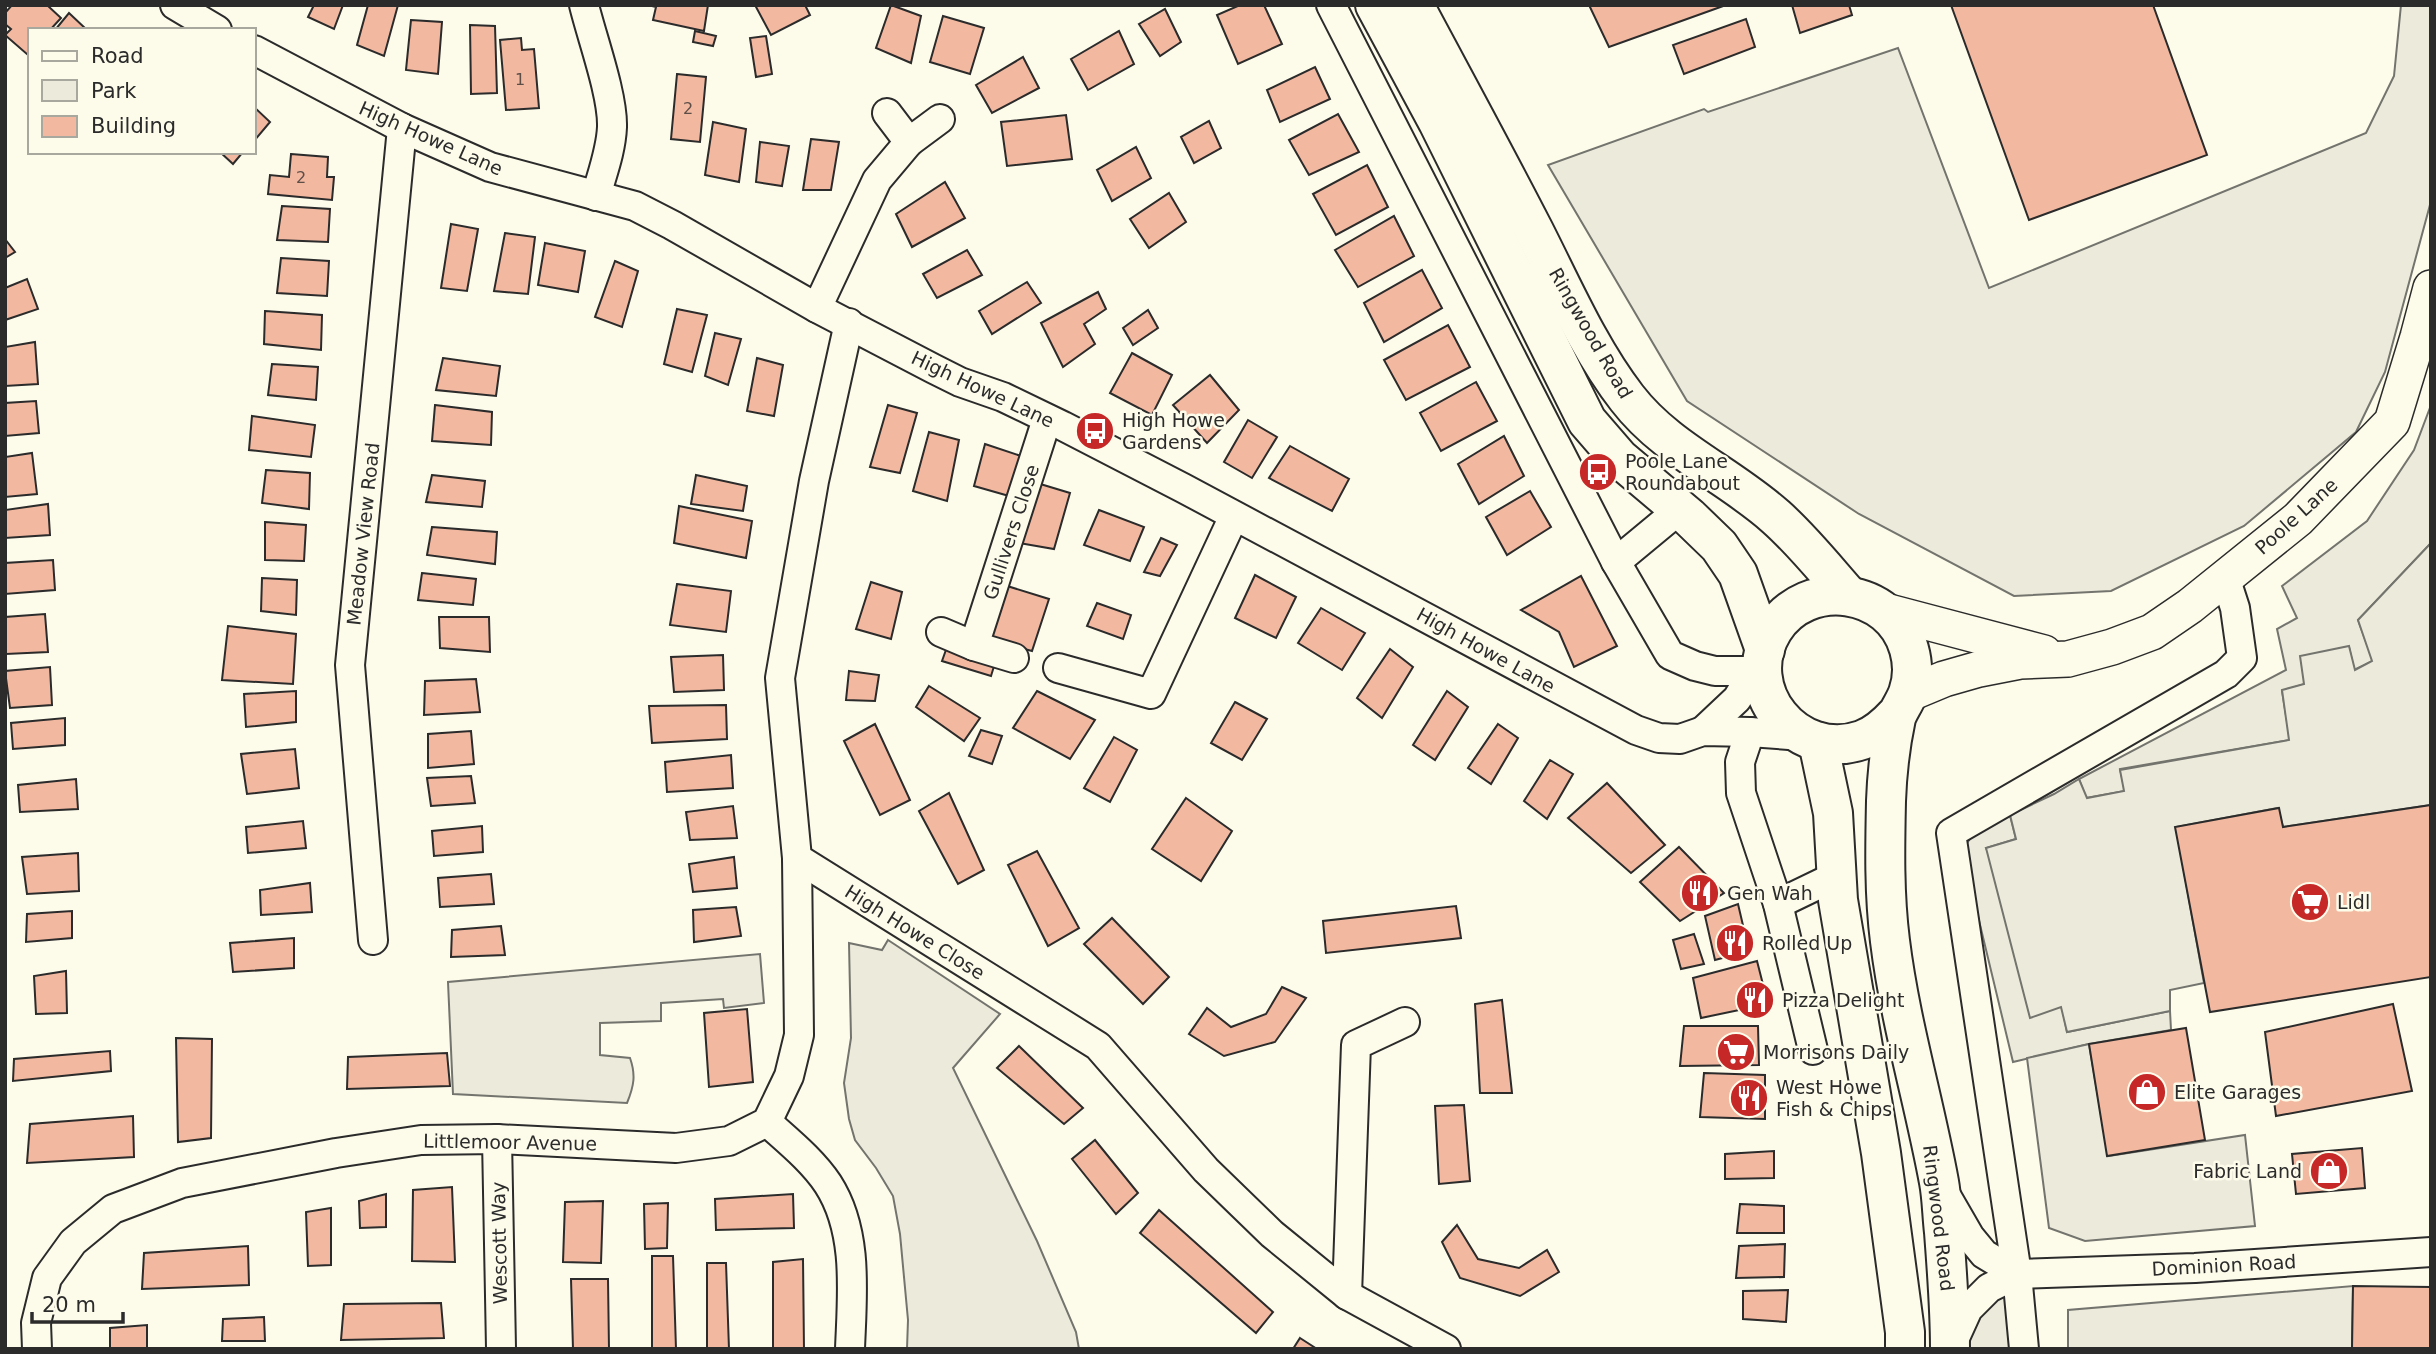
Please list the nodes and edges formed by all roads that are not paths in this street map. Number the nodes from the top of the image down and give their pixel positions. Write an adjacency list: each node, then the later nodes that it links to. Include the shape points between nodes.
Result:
1 (175, 5): 6 (street)
2 (584, 5): 12 (street, via 612,126)
3 (1331, 5): 19 (street)
4 (1375, 5): 17 (highway, Ringwood Road, via 1587,421 1619,458)
5 (1414, 5): 21 (highway, Ringwood Road, via 1570,303 1626,397 1675,446 1776,517)
6 (214, 28)
7 (256, 51): 10 (street, High Howe Lane)
8 (887, 113): 11 (street)
9 (940, 119): 11 (street)
10 (402, 128): 12 (street, High Howe Lane, via 490,167); 36 (street, Meadow View Road, via 350,665)
11 (909, 142): 14 (street, via 877,180)
12 (596, 196): 14 (street, High Howe Lane, via 660,218)
13 (2431, 288): 20 (street, Poole Lane, via 2392,422 2298,519)
14 (817, 308): 15 (street, High Howe Lane)
15 (849, 323): 16 (street, High Howe Lane, via 960,382); 33 (street, via 814,481 780,678)
16 (1047, 419): 18 (street, High Howe Lane); 24 (street, Gullivers Close)
17 (1680, 509): 19 (street); 27 (highway, Ringwood Road, via 1719,546 1738,574)
18 (1234, 516): 28 (street, via 1152,694); 30 (street, High Howe Lane, via 1636,730 1680,739)
19 (1616, 562): 27 (street, via 1670,655 1715,671)
20 (2225, 578): 26 (street, Poole Lane, via 2152,632); 43 (street, via 2235,608 2242,658 2226,674 1951,833)
21 (1848, 595): 22 (highway); 27 (highway, via 1805,601 1787,613 1773,630)
22 (1885, 611): 26 (street); 29 (highway, via 1900,628 1909,649 1912,671)
23 (941, 632): 24 (street)
24 (974, 646): 25 (street)
25 (1014, 658)
26 (2068, 659): 29 (street, Poole Lane, via 1979,669 1944,679)
27 (1760, 662): 30 (street, via 1737,699); 32 (highway, via 1772,707 1786,724)
28 (1058, 668)
29 (1903, 704): 32 (highway, via 1882,730 1862,740 1840,744); 41 (highway, Ringwood Road, via 1888,759 1885,872 1890,940)
30 (1703, 732): 31 (street, High Howe Lane)
31 (1749, 732): 32 (street, High Howe Lane); 35 (street, via 1740,762 1741,793)
32 (1811, 739): 34 (highway, via 1833,813)
33 (797, 858): 39 (street, via 799,1035 789,1076); 44 (street, High Howe Close, via 1098,1046 1206,1170 1272,1234)
34 (1836, 876): 35 (street); 50 (highway, via 1881,1153)
35 (1778, 904): 38 (street)
36 (373, 940)
37 (1405, 1022): 44 (street, via 1356,1045)
38 (1813, 1050)
39 (767, 1122): 40 (street, Littlemoor Avenue, via 729,1141 676,1147); 48 (street, via 828,1185 841,1213 852,1264)
40 (497, 1139): 45 (street, Wescott Way); 47 (street, Littlemoor Avenue, via 421,1140 336,1153 182,1184 113,1209 73,1242 47,1278 36,1323)
41 (1939, 1184): 43 (street, via 1983,1254); 46 (highway, Ringwood Road)
42 (2431, 1252): 43 (street, Dominion Road)
43 (2017, 1274): 46 (street, via 1989,1288 1968,1309); 51 (street)
44 (1347, 1295): 49 (street, High Howe Close)
45 (501, 1348)
46 (1950, 1348)
47 (37, 1349)
48 (850, 1349)
49 (1446, 1349)
50 (1905, 1349)
51 (2024, 1349)

